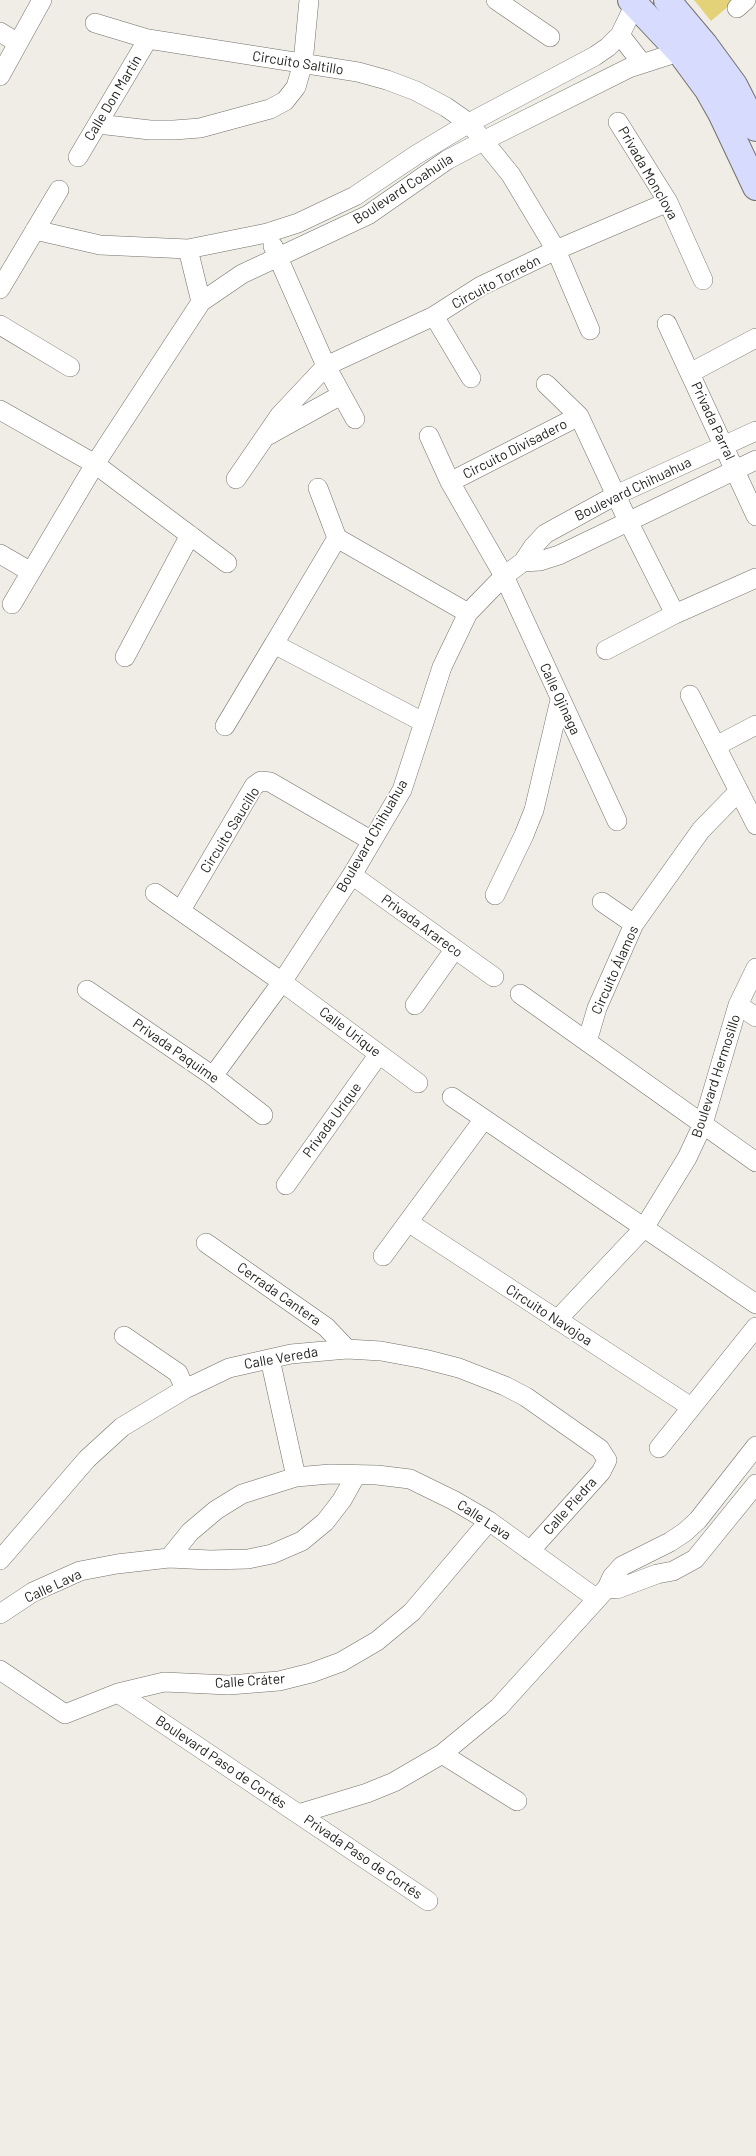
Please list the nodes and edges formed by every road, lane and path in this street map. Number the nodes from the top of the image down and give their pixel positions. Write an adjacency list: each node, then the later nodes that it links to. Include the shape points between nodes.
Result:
1 (42, 0): 11 (street)
2 (309, 0): 14 (street)
3 (496, 0): 9 (street)
4 (667, 0): 12 (street)
5 (633, 2): 8 (street, Boulevard Coahuila); 12 (street)
6 (95, 23): 10 (street, Circuito Saltillo)
7 (0, 32): 11 (street)
8 (620, 35): 13 (street); 17 (street, Boulevard Coahuila, via 586,62)
9 (550, 37)
10 (148, 39): 14 (street, Circuito Saltillo); 18 (street, Calle Don Martín)
11 (18, 42): 15 (street)
12 (692, 48): 13 (street, Boulevard Coahuila); 19 (street, via 734,85); 22 (street, via 708,90)
13 (641, 62): 20 (street, Boulevard Coahuila)
14 (303, 63): 17 (street, Circuito Saltillo, via 387,80 416,91); 18 (street, via 296,87 285,101 270,109 200,128 174,130)
15 (0, 76)
16 (618, 122): 24 (street, Privada Monclova)
17 (469, 123): 20 (street, Circuito Saltillo); 26 (street, Boulevard Coahuila, via 355,196 298,223)
18 (98, 124): 21 (street, Calle Don Martín)
19 (756, 128)
20 (485, 140): 28 (street, Circuito Saltillo); 29 (street, Boulevard Coahuila, via 447,160 368,215)
21 (78, 157)
22 (756, 187)
23 (59, 190): 25 (street)
24 (668, 202): 28 (street, Circuito Torreón); 30 (street, Privada Monclova)
25 (35, 230): 27 (street, Boulevard Coahuila, via 100,245); 31 (street)
26 (267, 233): 27 (street, Boulevard Coahuila); 29 (street)
27 (188, 249): 32 (street)
28 (556, 250): 33 (street, Circuito Torreón, via 482,286); 36 (street, Circuito Saltillo)
29 (278, 257): 32 (street, Boulevard Coahuila, via 242,274); 38 (street)
30 (703, 280)
31 (0, 289)
32 (201, 302): 52 (street, Boulevard Coahuila)
33 (434, 316): 38 (street, Circuito Torreón); 41 (street)
34 (667, 324): 40 (street, Privada Parral)
35 (0, 325): 39 (street)
36 (590, 330)
37 (756, 338): 40 (street, Privada Parral)
38 (326, 366): 43 (street); 49 (street, via 280,415)
39 (70, 367)
40 (690, 373): 50 (street, Privada Parral)
41 (471, 378)
42 (546, 384): 45 (street, Circuito Divisadero)
43 (342, 395): 46 (street); 49 (street)
44 (0, 410): 52 (street)
45 (579, 416): 55 (street, Circuito Divisadero); 57 (street, Circuito Divisadero)
46 (355, 419)
47 (756, 431): 50 (street, Boulevard Chihuahua)
48 (429, 436): 55 (street, Circuito Divisadero)
49 (266, 437): 54 (street)
50 (724, 445): 53 (street, Privada Parral); 57 (street, Boulevard Chihuahua)
51 (756, 460): 53 (street, Boulevard Chihuahua)
52 (95, 464): 60 (street); 65 (street, Boulevard Coahuila)
53 (735, 470): 58 (street, Privada Parral); 59 (street, Boulevard Chihuahua)
54 (236, 479)
55 (450, 482): 66 (street, Circuito Divisadero)
56 (318, 488): 61 (street)
57 (616, 495): 59 (street, Circuito Divisadero); 63 (street, Boulevard Chihuahua, via 545,534)
58 (756, 516)
59 (628, 521): 63 (street, Boulevard Chihuahua, via 559,555); 70 (street, Circuito Divisadero)
60 (190, 535): 64 (street); 73 (street)
61 (337, 538): 69 (street); 71 (street)
62 (0, 554): 65 (street)
63 (523, 562): 66 (street, Boulevard Chihuahua)
64 (228, 563)
65 (31, 572): 68 (street, Boulevard Coahuila)
66 (504, 576): 69 (street, Boulevard Chihuahua); 75 (street, Calle Ojinaga)
67 (756, 578): 70 (street)
68 (12, 604)
69 (468, 613): 76 (street, Boulevard Chihuahua, via 442,667)
70 (675, 614): 72 (street)
71 (274, 644): 76 (street); 78 (street)
72 (606, 650)
73 (125, 658)
74 (690, 695): 79 (street)
75 (560, 700): 81 (street, Calle Ojinaga); 86 (street, via 534,810)
76 (423, 722): 83 (street, Boulevard Chihuahua, via 402,790)
77 (756, 725): 79 (street)
78 (225, 726)
79 (716, 746): 80 (street)
80 (739, 791): 82 (street); 89 (street, Circuito Álamos, via 701,830)
81 (617, 821)
82 (756, 825)
83 (372, 841): 84 (street, Boulevard Chihuahua); 88 (street, Circuito Saucillo, via 270,782 261,781 254,786)
84 (352, 875): 90 (street, Privada Arareco); 93 (street, Boulevard Chihuahua)
85 (155, 893): 88 (street)
86 (495, 894)
87 (602, 902): 89 (street)
88 (181, 910): 93 (street)
89 (634, 924): 99 (street, Circuito Álamos, via 597,1008)
90 (454, 950): 92 (street, Privada Arareco); 97 (street)
91 (756, 968): 96 (street, Boulevard Hermosillo)
92 (494, 977)
93 (282, 982): 100 (street, Calle Urique); 101 (street, Boulevard Chihuahua)
94 (87, 990): 101 (street, Privada Paquime)
95 (520, 994): 99 (street)
96 (738, 1004): 98 (street); 106 (street, Boulevard Hermosillo)
97 (415, 1005)
98 (756, 1017)
99 (587, 1042): 106 (street)
100 (379, 1054): 102 (street, Calle Urique); 108 (street, Privada Urique)
101 (213, 1076): 104 (street, Privada Paquime)
102 (418, 1083)
103 (452, 1097): 105 (street)
104 (263, 1116)
105 (484, 1119): 109 (street); 110 (street)
106 (702, 1124): 107 (street); 110 (street, Boulevard Hermosillo, via 688,1158)
107 (756, 1162)
108 (286, 1185)
109 (408, 1222): 112 (street); 114 (street, Circuito Navojoa)
110 (644, 1228): 113 (street); 114 (street, Boulevard Hermosillo)
111 (206, 1243): 117 (street, Cerrada Cantera, via 326,1327)
112 (383, 1256)
113 (756, 1304)
114 (557, 1320): 120 (street, Circuito Navojoa)
115 (756, 1327): 120 (street)
116 (124, 1336): 119 (street, via 178,1373)
117 (347, 1350): 118 (street, Calle Vereda, via 315,1351); 123 (street, Calle Vereda, via 381,1351 424,1358 505,1386 600,1449)
118 (270, 1359): 119 (street, Calle Vereda, via 230,1368); 125 (street)
119 (184, 1390): 132 (street, Calle Vereda, via 122,1427 87,1459)
120 (692, 1407): 122 (street)
121 (756, 1446): 127 (street, Boulevard Paso de Cortés)
122 (659, 1448)
123 (607, 1460): 130 (street, Calle Piedra, via 601,1472)
124 (356, 1475): 125 (street, Calle Lava); 128 (street, Calle Lava, via 410,1479); 131 (street, Calle Lava, via 325,1522 302,1541 272,1554 248,1559)
125 (296, 1477): 131 (street, Calle Lava, via 242,1494 216,1510 190,1532)
126 (756, 1484): 129 (street)
127 (698, 1520): 129 (street); 133 (street, Boulevard Paso de Cortés, via 670,1542 622,1566)
128 (489, 1522): 130 (street, Calle Lava); 136 (street, Calle Cráter, via 412,1612 377,1641 341,1662 279,1681 229,1685 164,1682)
129 (716, 1534): 133 (street, via 696,1559 673,1571)
130 (530, 1551): 133 (street, Calle Lava)
131 (169, 1558): 134 (street, Calle Lava, via 80,1571 33,1592)
132 (0, 1560)
133 (602, 1594): 137 (street, Boulevard Paso de Cortés, via 499,1707)
134 (0, 1614)
135 (0, 1670): 136 (street, Calle Cráter, via 64,1714)
136 (118, 1693): 139 (street, Boulevard Paso de Cortés)
137 (442, 1754): 138 (street); 139 (street, Boulevard Paso de Cortés, via 394,1782)
138 (517, 1801)
139 (298, 1814): 140 (street, Privada Paso de Cortés)
140 (428, 1900)

